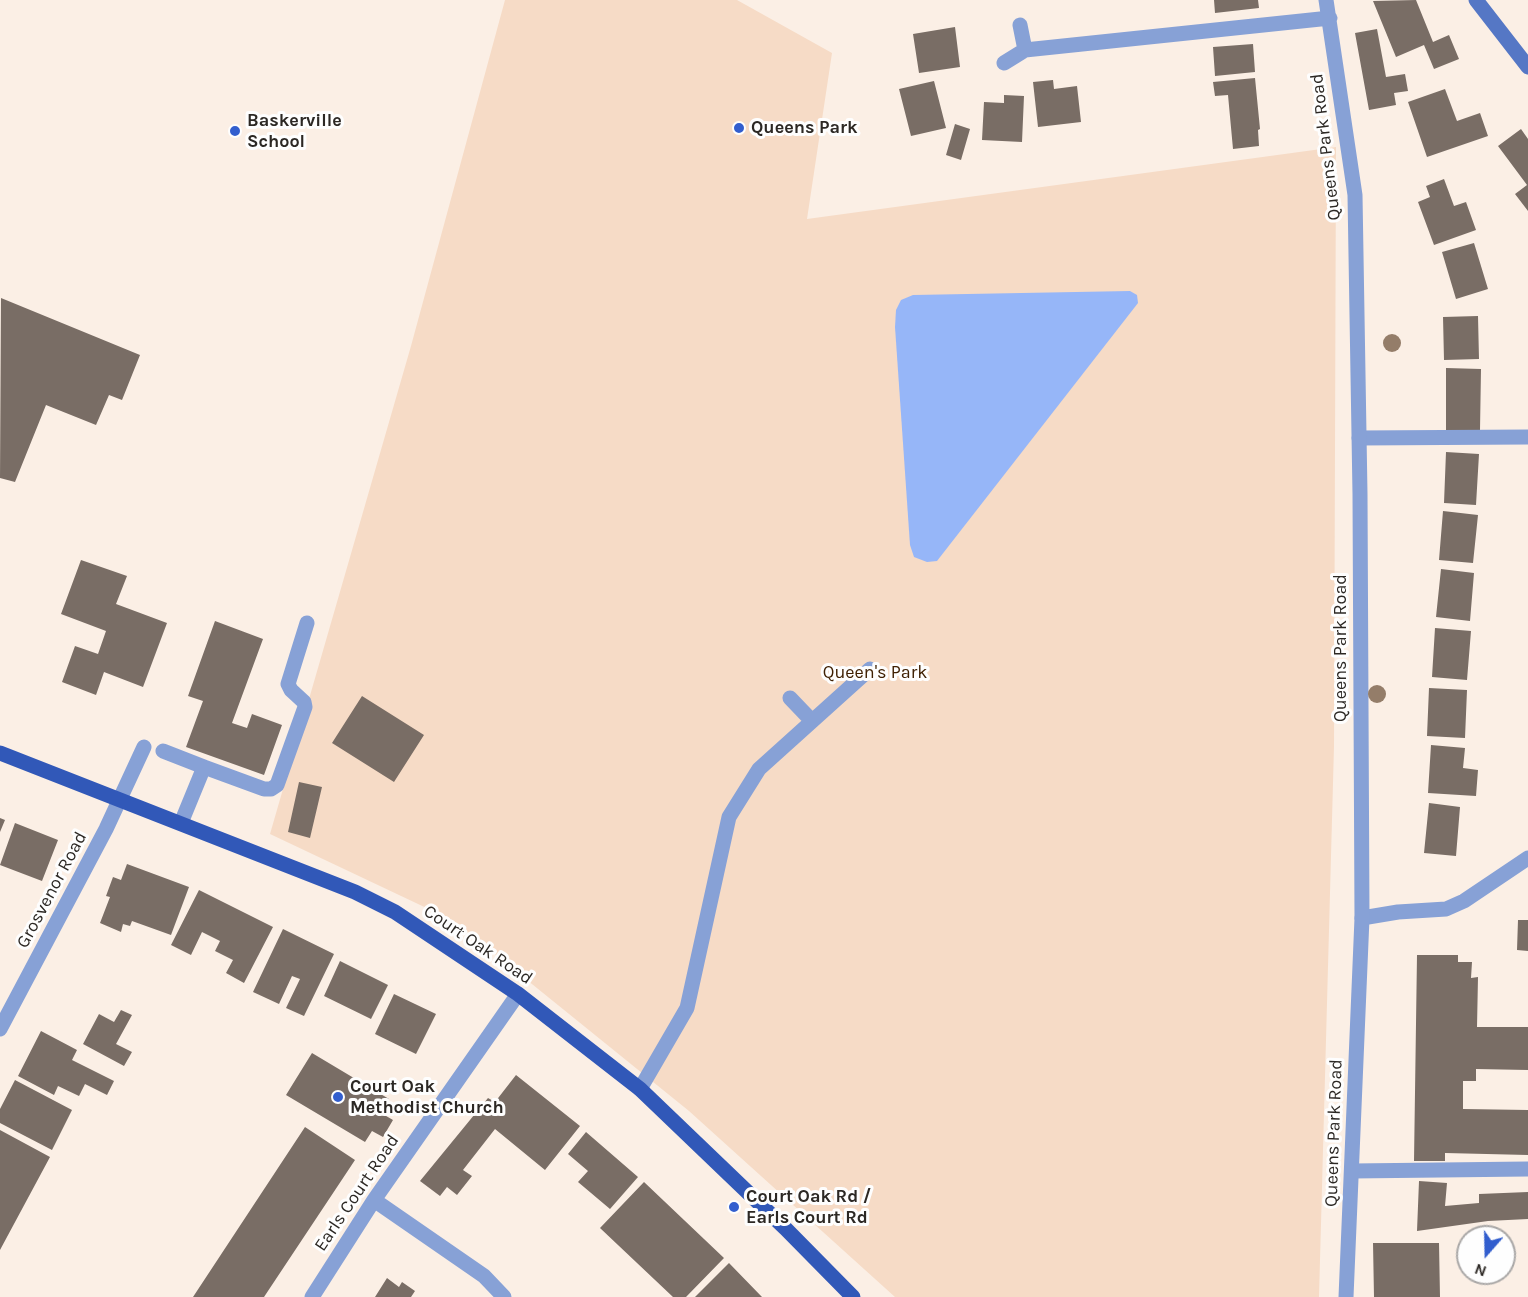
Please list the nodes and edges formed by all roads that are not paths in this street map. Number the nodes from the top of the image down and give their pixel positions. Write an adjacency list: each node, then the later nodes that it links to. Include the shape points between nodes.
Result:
1 (1326, 0): 3 (street, Queens Park Road)
2 (1476, 0): 7 (street)
3 (1330, 18): 5 (street); 9 (street, Queens Park Road, via 1355,195)
4 (1020, 25): 5 (street)
5 (1025, 50): 6 (street)
6 (1004, 63)
7 (1528, 67)
8 (1528, 437): 9 (street)
9 (1359, 438): 21 (street, Queens Park Road)
10 (307, 623): 17 (street, via 288,684 304,707 277,785 264,789)
11 (870, 669): 13 (street)
12 (790, 698): 13 (street)
13 (813, 721): 24 (street, via 759,769 729,818 687,1008)
14 (144, 747): 18 (street, Grosvenor Road)
15 (163, 751): 17 (street)
16 (0, 753): 18 (main road, Court Oak Road)
17 (204, 767): 19 (street)
18 (120, 799): 19 (main road, Court Oak Road); 23 (street, Grosvenor Road)
19 (181, 823): 22 (main road, Court Oak Road, via 395,912)
20 (1528, 858): 21 (street, via 1464,902 1446,909)
21 (1362, 918): 26 (street, Queens Park Road)
22 (518, 994): 24 (main road, Court Oak Road); 27 (street, Earls Court Road)
23 (0, 1029)
24 (640, 1089): 30 (main road, Court Oak Road)
25 (1528, 1169): 26 (street)
26 (1352, 1171): 31 (street, Queens Park Road)
27 (374, 1200): 28 (street, Earls Court Road); 29 (street, via 484,1276)
28 (312, 1297)
29 (504, 1297)
30 (853, 1297)
31 (1346, 1297)

